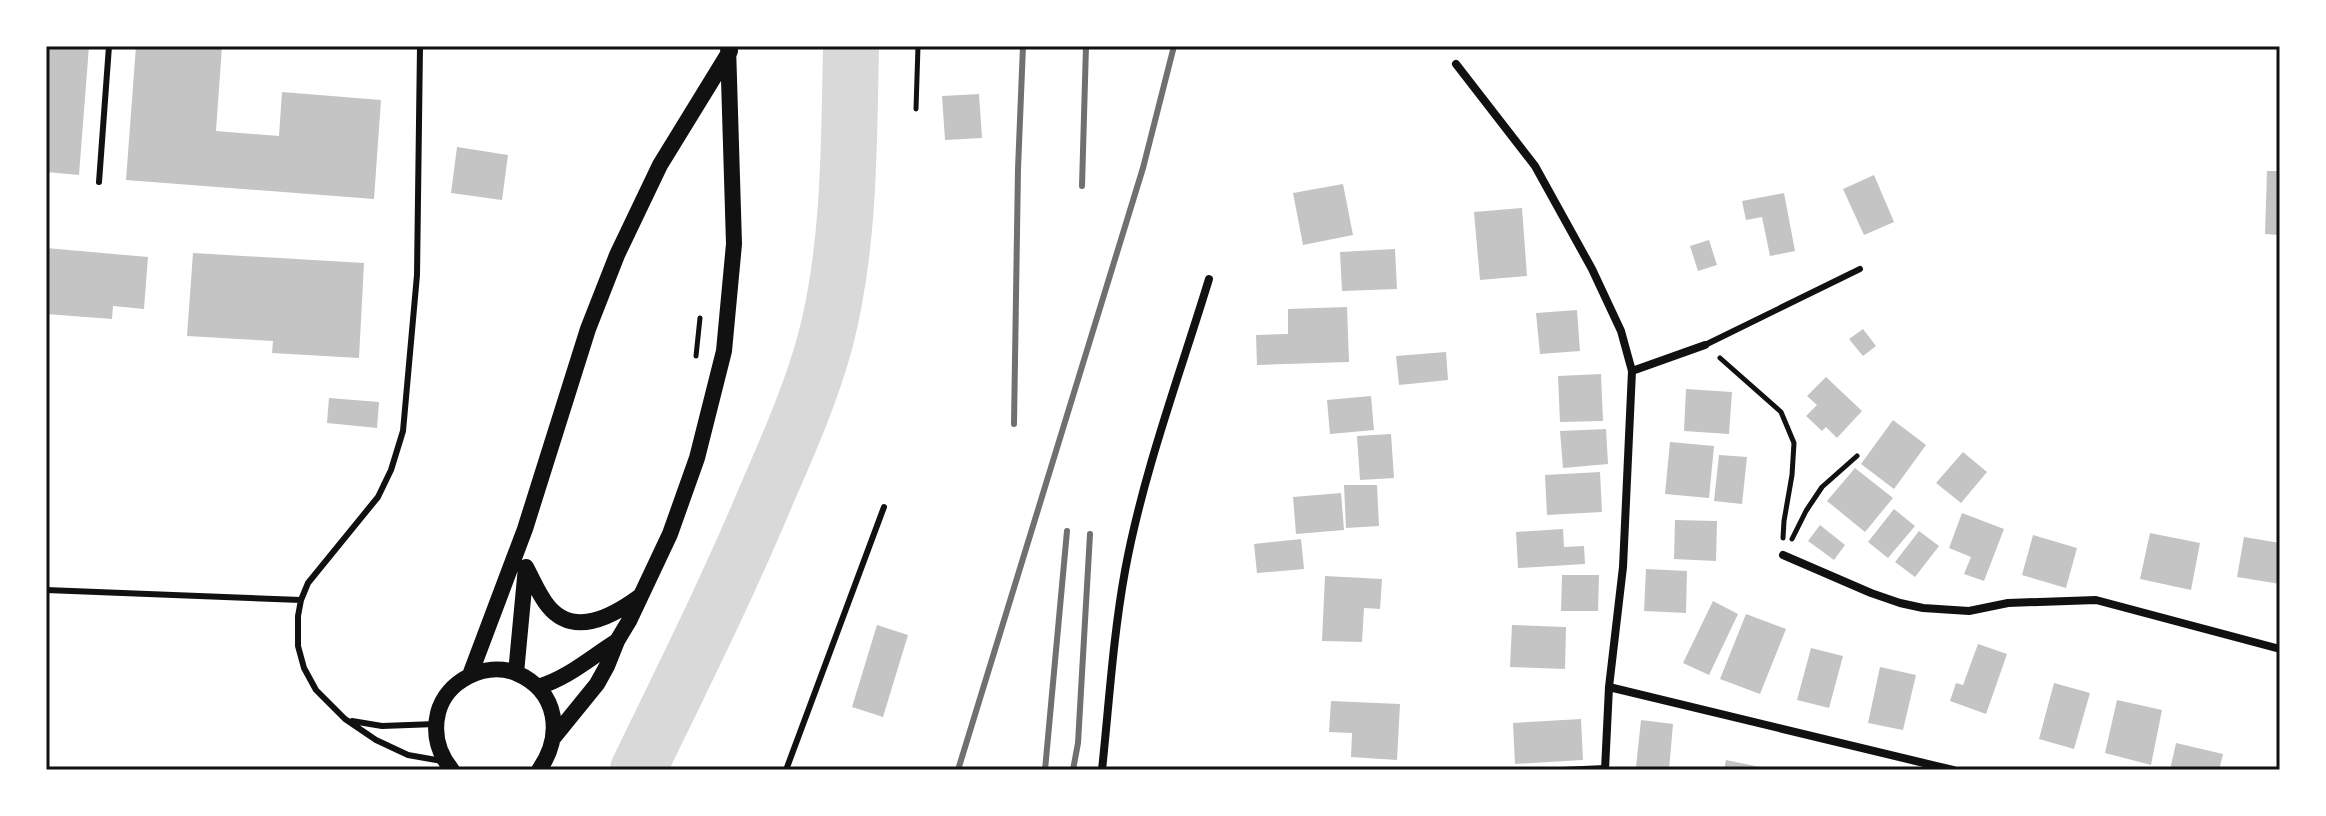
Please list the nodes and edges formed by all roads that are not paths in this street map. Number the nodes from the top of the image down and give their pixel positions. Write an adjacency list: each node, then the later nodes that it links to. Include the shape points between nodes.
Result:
1 (109, 46): 5 (lane)
2 (420, 46): 16 (lane, via 417,275 403,431 378,497 314,575)
3 (731, 46): 11 (main road, via 660,165 623,242 588,329); 15 (main road, via 734,244 724,351 697,458)
4 (1456, 64): 9 (street, via 1535,166 1592,269 1621,331)
5 (99, 182)
6 (1860, 269): 8 (lane)
7 (1209, 279): 30 (street, via 1125,568)
8 (1705, 345): 9 (street)
9 (1632, 371): 22 (street, via 1623,567)
10 (884, 507): 29 (lane)
11 (525, 529): 13 (main road); 20 (main road)
12 (1783, 555): 18 (street, via 1871,593 1923,608 1969,611 2008,603 2096,600)
13 (526, 567): 15 (main road, via 549,607 568,620 600,620); 19 (main road)
14 (46, 590): 16 (lane)
15 (642, 594): 17 (main road)
16 (301, 600): 23 (lane, via 298,646 304,668 316,690)
17 (617, 641): 21 (main road, via 566,676); 25 (main road, via 597,684)
18 (2280, 649)
19 (516, 673): 20 (main road, via 493,669); 21 (main road)
20 (470, 675): 24 (main road, via 446,694)
21 (538, 687): 25 (main road, via 552,710)
22 (1609, 687): 27 (street); 32 (street)
23 (345, 719): 24 (lane, via 382,726); 26 (lane, via 408,755)
24 (436, 724): 26 (main road, via 439,750)
25 (554, 737): 28 (main road)
26 (449, 766)
27 (1605, 769): 31 (lane)
28 (539, 770)
29 (786, 770)
30 (1102, 770)
31 (1562, 770)
32 (1953, 770)

